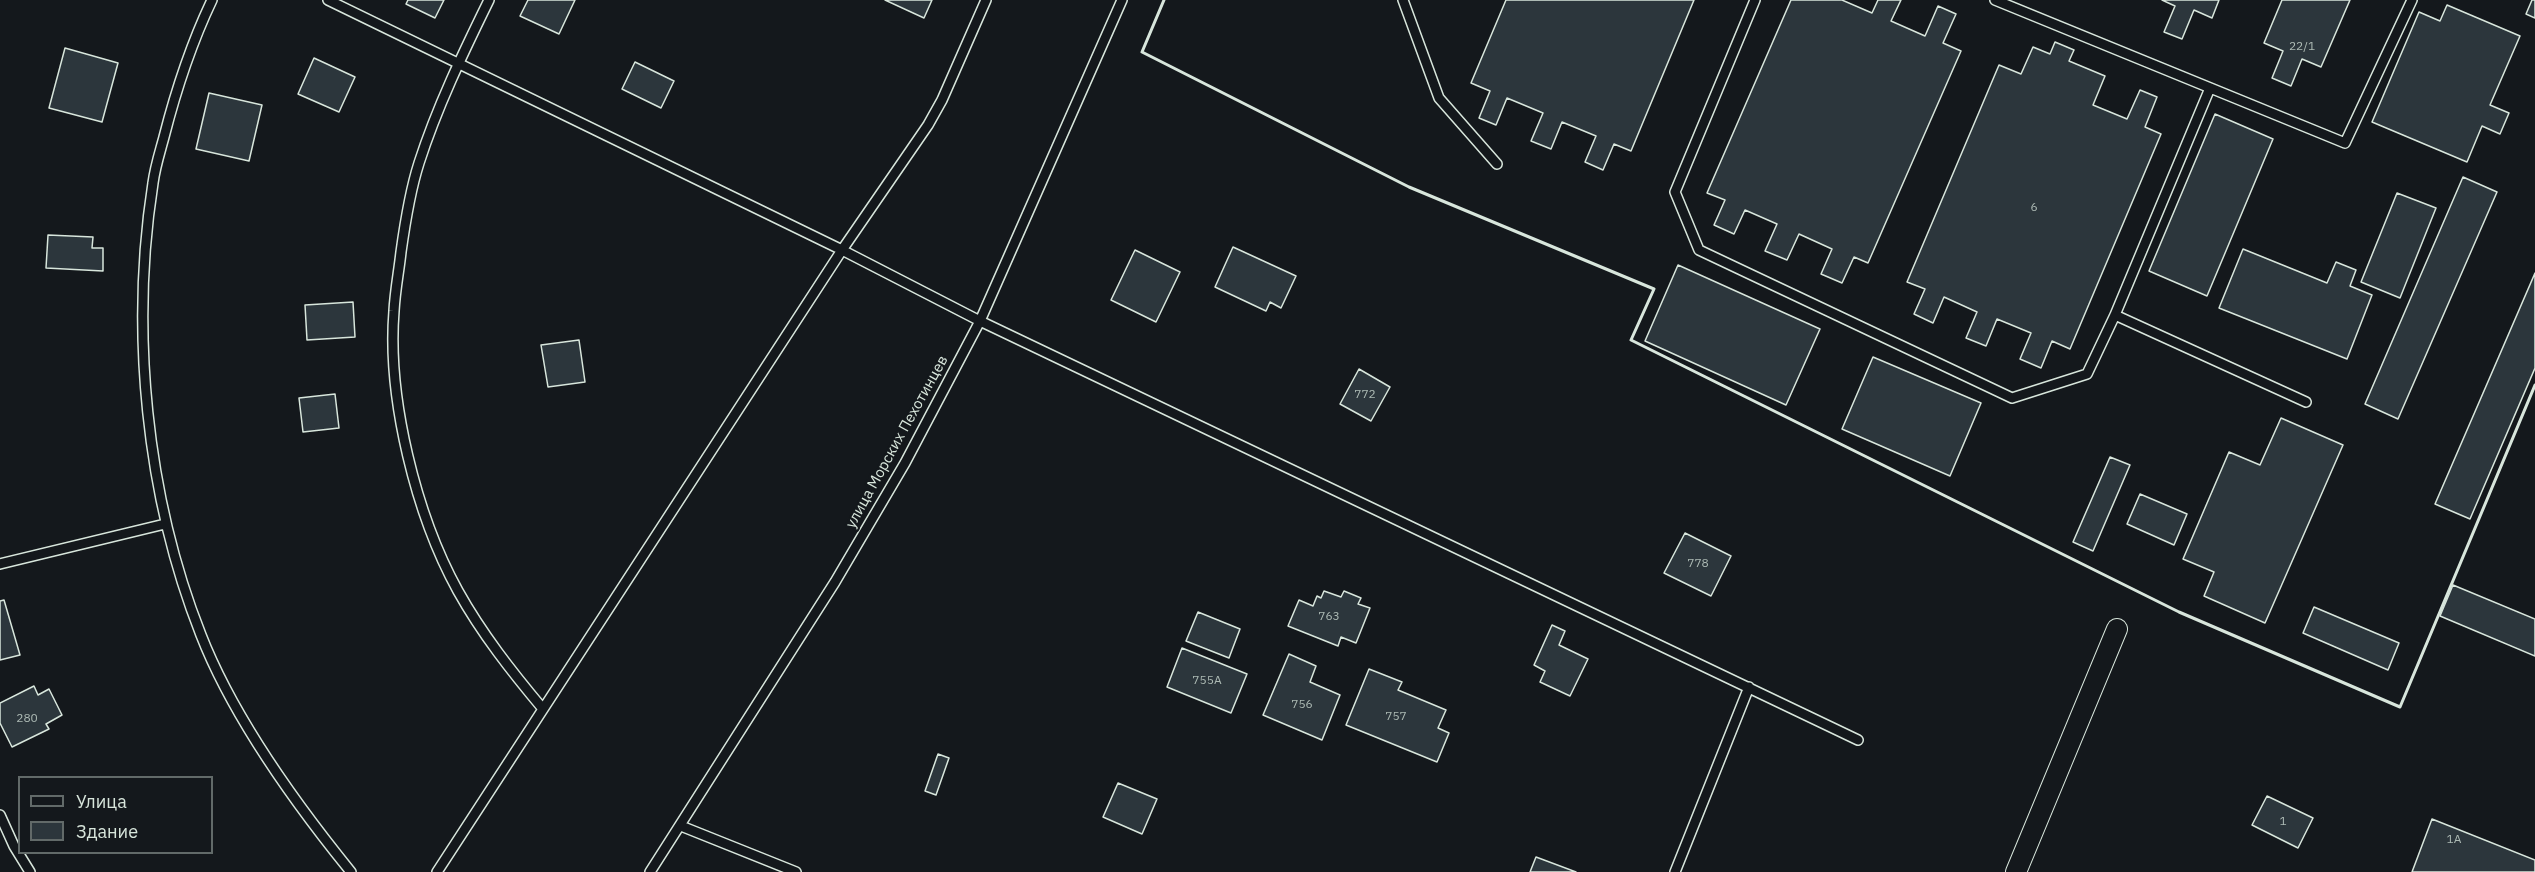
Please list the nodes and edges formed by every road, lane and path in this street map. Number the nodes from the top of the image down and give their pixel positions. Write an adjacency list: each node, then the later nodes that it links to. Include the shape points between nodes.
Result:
1 (212, 0): 17 (lane, via 171,109 153,181 144,254 146,380)
2 (328, 0): 10 (lane)
3 (489, 0): 10 (lane)
4 (986, 0): 13 (lane, via 942,100)
5 (1122, 0): 15 (lane, улица Морских Пехотинцев)
6 (1403, 0): 12 (lane, via 1439,98)
7 (1755, 0): 14 (lane, via 1674,192 1698,250 2012,398 2086,374)
8 (1995, 0): 11 (lane)
9 (2412, 0): 11 (lane, via 2345,143)
10 (459, 62): 13 (lane); 21 (lane, via 418,164 404,230 393,312 396,380 407,453 427,521 453,580 496,652)
11 (2210, 88): 14 (lane)
12 (1497, 165)
13 (842, 250): 15 (lane); 21 (lane)
14 (2115, 315): 16 (lane)
15 (980, 321): 20 (lane); 24 (lane, улица Морских Пехотинцев, via 905,463 835,582)
16 (2306, 402)
17 (165, 524): 18 (lane); 28 (lane, via 201,637 227,689 287,788)
18 (0, 564)
19 (2117, 629): 33 (street)
20 (1749, 687): 22 (lane); 32 (lane)
21 (543, 710): 29 (lane)
22 (1858, 740)
23 (0, 815): 25 (lane)
24 (681, 826): 30 (lane, улица Морских Пехотинцев); 31 (lane)
25 (18, 852)
26 (19, 854): 27 (lane)
27 (30, 872)
28 (351, 872)
29 (437, 872)
30 (650, 872)
31 (796, 872)
32 (1675, 872)
33 (2016, 872)

